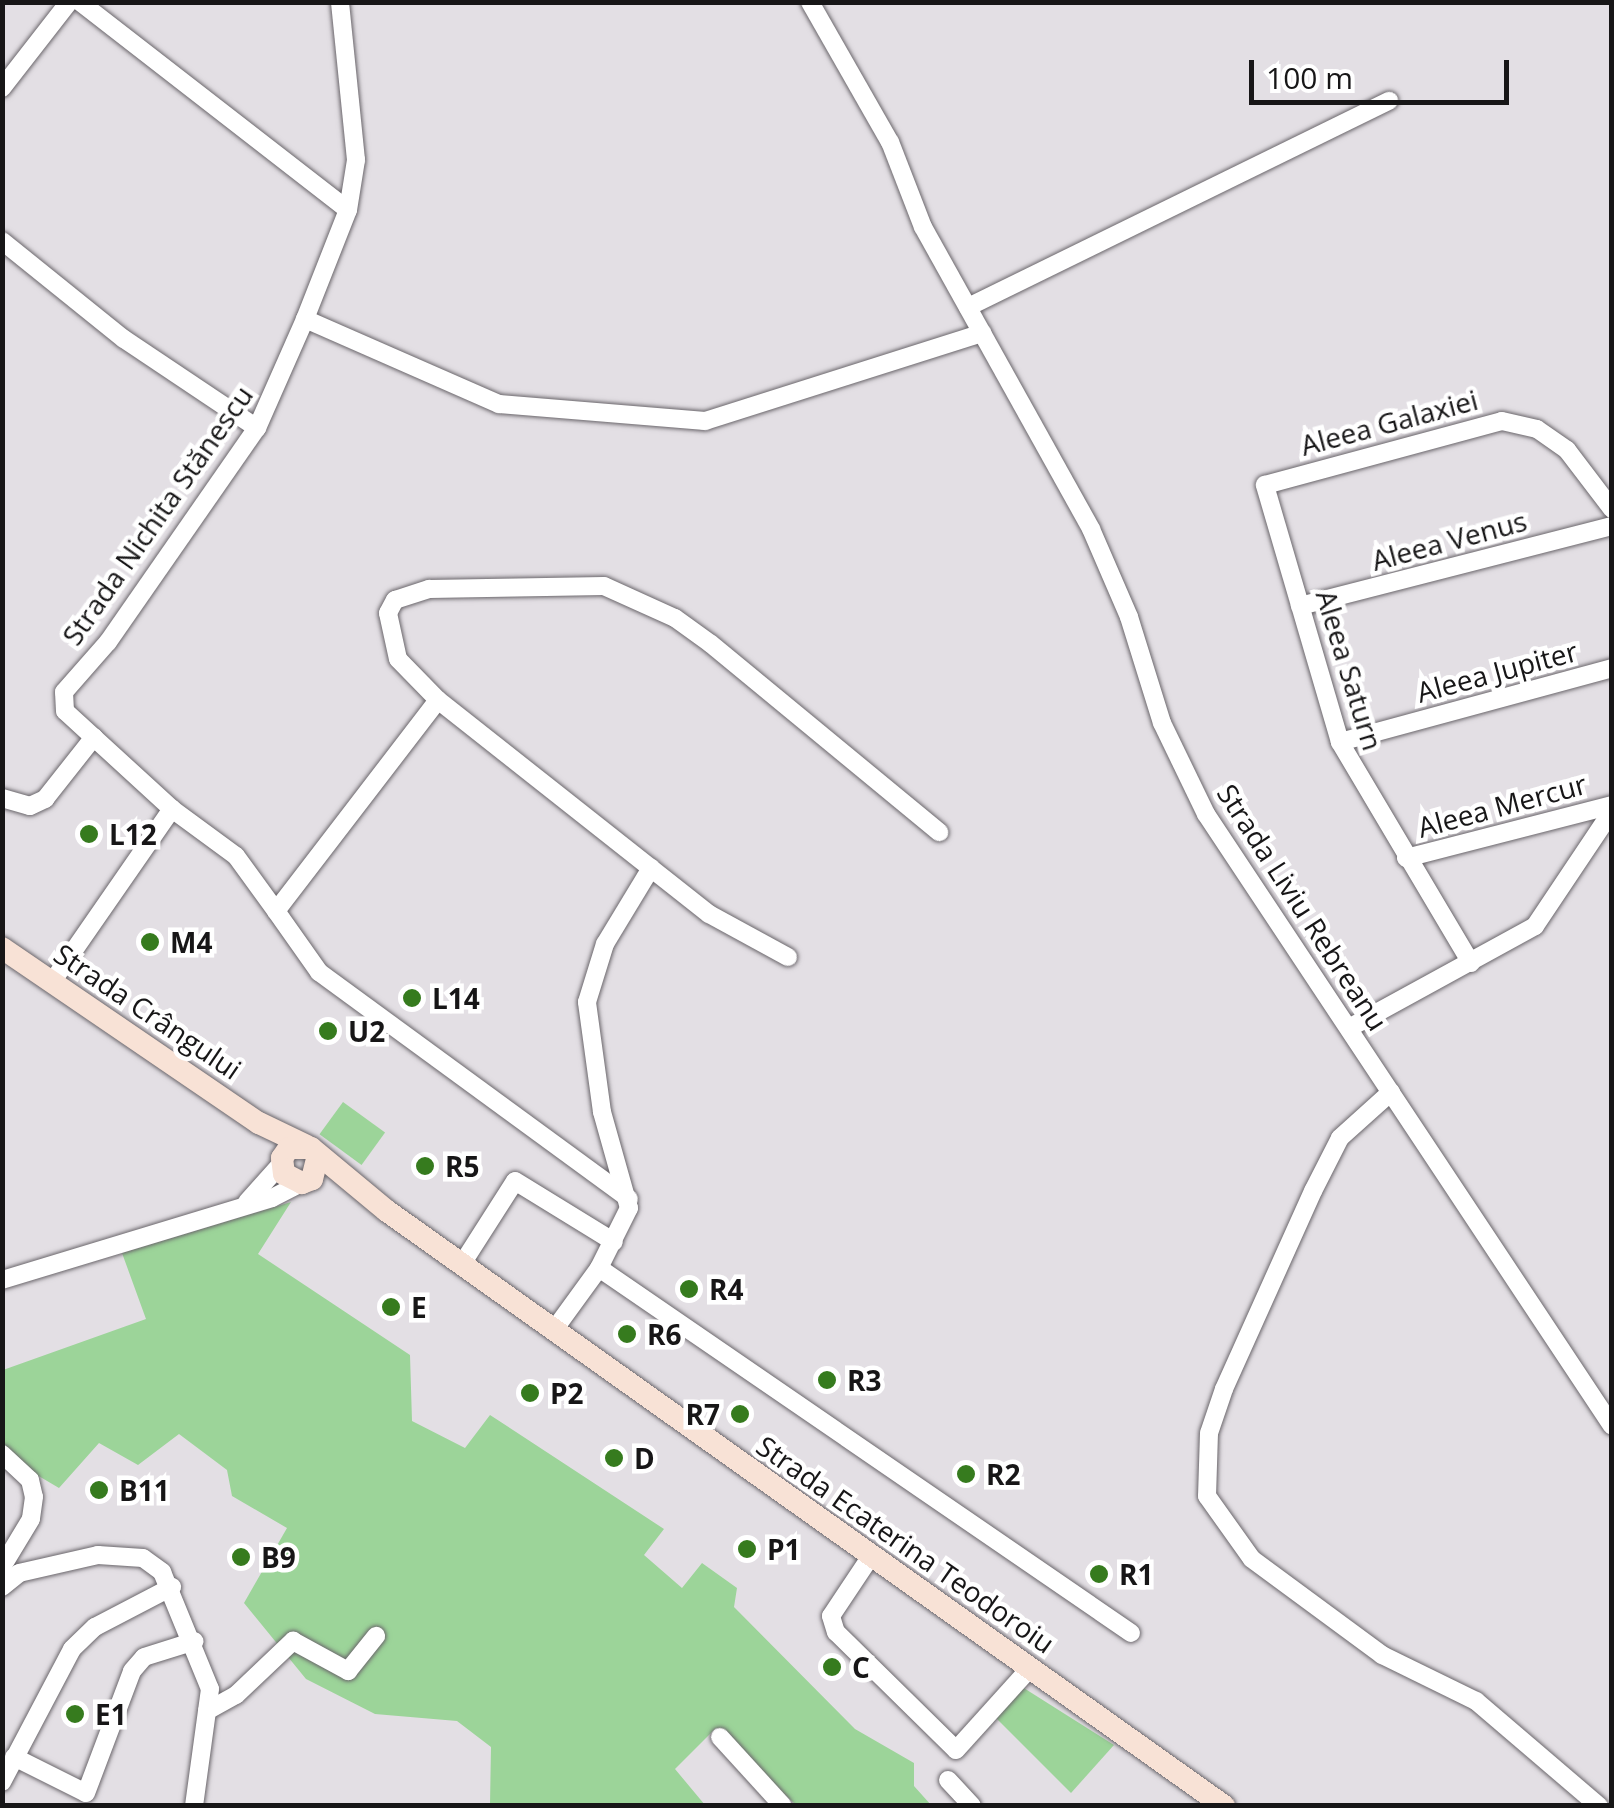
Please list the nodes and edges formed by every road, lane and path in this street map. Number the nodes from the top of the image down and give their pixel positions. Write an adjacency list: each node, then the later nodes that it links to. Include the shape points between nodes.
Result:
1 (68, 2): 5 (street)
2 (80, 2): 7 (street)
3 (340, 2): 7 (street, Strada Nichita Stănescu, via 356,160)
4 (810, 2): 9 (street, Strada Liviu Rebreanu, via 890,142 922,228)
5 (2, 88)
6 (1389, 101): 9 (street)
7 (348, 210): 10 (street, Strada Nichita Stănescu)
8 (2, 241): 12 (street, via 124,339)
9 (968, 308): 11 (street, Strada Liviu Rebreanu)
10 (305, 319): 11 (street, via 499,404 705,420); 12 (street, Strada Nichita Stănescu)
11 (982, 333): 32 (street, Strada Liviu Rebreanu, via 1105,560 1180,766 1241,873)
12 (257, 428): 19 (street, Strada Nichita Stănescu, via 108,642 64,692 65,711)
13 (1265, 484): 14 (street, Aleea Galaxiei, via 1502,421 1537,429 1567,450); 16 (street, Aleea Saturn)
14 (1612, 509)
15 (1612, 526): 16 (street, Aleea Venus)
16 (1300, 606): 20 (street, Aleea Saturn)
17 (1612, 668): 20 (street, Aleea Jupiter)
18 (438, 700): 24 (street, via 398,659 388,612 395,600 429,588 604,586 675,618 711,644); 26 (street); 27 (street)
19 (94, 737): 21 (street, via 45,798 30,806); 22 (street, Strada Nichita Stănescu)
20 (1340, 742): 25 (street, Aleea Saturn)
21 (2, 798)
22 (172, 808): 27 (street, Strada Nichita Stănescu, via 236,856); 31 (street)
23 (1612, 808): 25 (street, Aleea Mercur); 30 (street, via 1534,926)
24 (938, 832)
25 (1406, 858): 30 (street, Aleea Saturn)
26 (652, 868): 29 (street, via 708,914); 38 (street, via 605,944 587,1002 602,1112)
27 (276, 911): 38 (street, via 319,972)
28 (2, 948): 31 (main road, Strada Crângului)
29 (788, 957)
30 (1471, 964): 32 (street)
31 (52, 982): 34 (main road, Strada Crângului)
32 (1349, 1028): 33 (street, Strada Liviu Rebreanu)
33 (1391, 1092): 46 (street, Strada Liviu Rebreanu); 66 (street, via 1340,1138 1313,1191 1224,1389 1209,1433 1207,1496 1252,1559 1382,1656 1476,1702)
34 (260, 1123): 35 (main road, Strada Crângului); 36 (main road, Strada Crângului)
35 (312, 1150): 36 (main road, via 289,1148); 37 (main road, via 318,1171); 40 (main road, Strada Ecaterina Teodoroiu)
36 (281, 1161): 37 (main road, via 284,1174); 39 (street)
37 (305, 1183): 39 (street); 40 (main road, Strada Ecaterina Teodoroiu)
38 (629, 1198): 41 (street)
39 (246, 1202): 44 (street)
40 (376, 1202): 42 (main road, Strada Ecaterina Teodoroiu)
41 (614, 1242): 42 (street, via 515,1180); 43 (street)
42 (462, 1264): 45 (main road, Strada Ecaterina Teodoroiu)
43 (599, 1268): 45 (street); 52 (street, Strada Ecaterina Teodoroiu)
44 (2, 1280)
45 (554, 1330): 48 (main road, Strada Ecaterina Teodoroiu)
46 (1612, 1426)
47 (2, 1454): 49 (street, via 30,1480 34,1497 30,1519)
48 (871, 1556): 55 (main road, Strada Ecaterina Teodoroiu); 55 (street, via 832,1616 836,1632 956,1750)
49 (2, 1567)
50 (2, 1588): 51 (street, via 19,1573 107,1554 144,1558)
51 (172, 1588): 54 (street); 58 (street, via 95,1627 72,1649)
52 (1131, 1633)
53 (376, 1636): 56 (street, via 348,1670 293,1641 236,1696)
54 (194, 1641): 56 (street, via 210,1689); 61 (street, via 144,1657 132,1671)
55 (1030, 1668): 65 (main road, Strada Ecaterina Teodoroiu)
56 (208, 1711): 62 (street)
57 (720, 1737): 63 (street)
58 (14, 1758): 60 (street); 61 (street)
59 (948, 1780): 64 (street)
60 (2, 1782)
61 (90, 1799)
62 (194, 1806)
63 (783, 1806)
64 (972, 1806)
65 (1224, 1806)
66 (1599, 1806)

